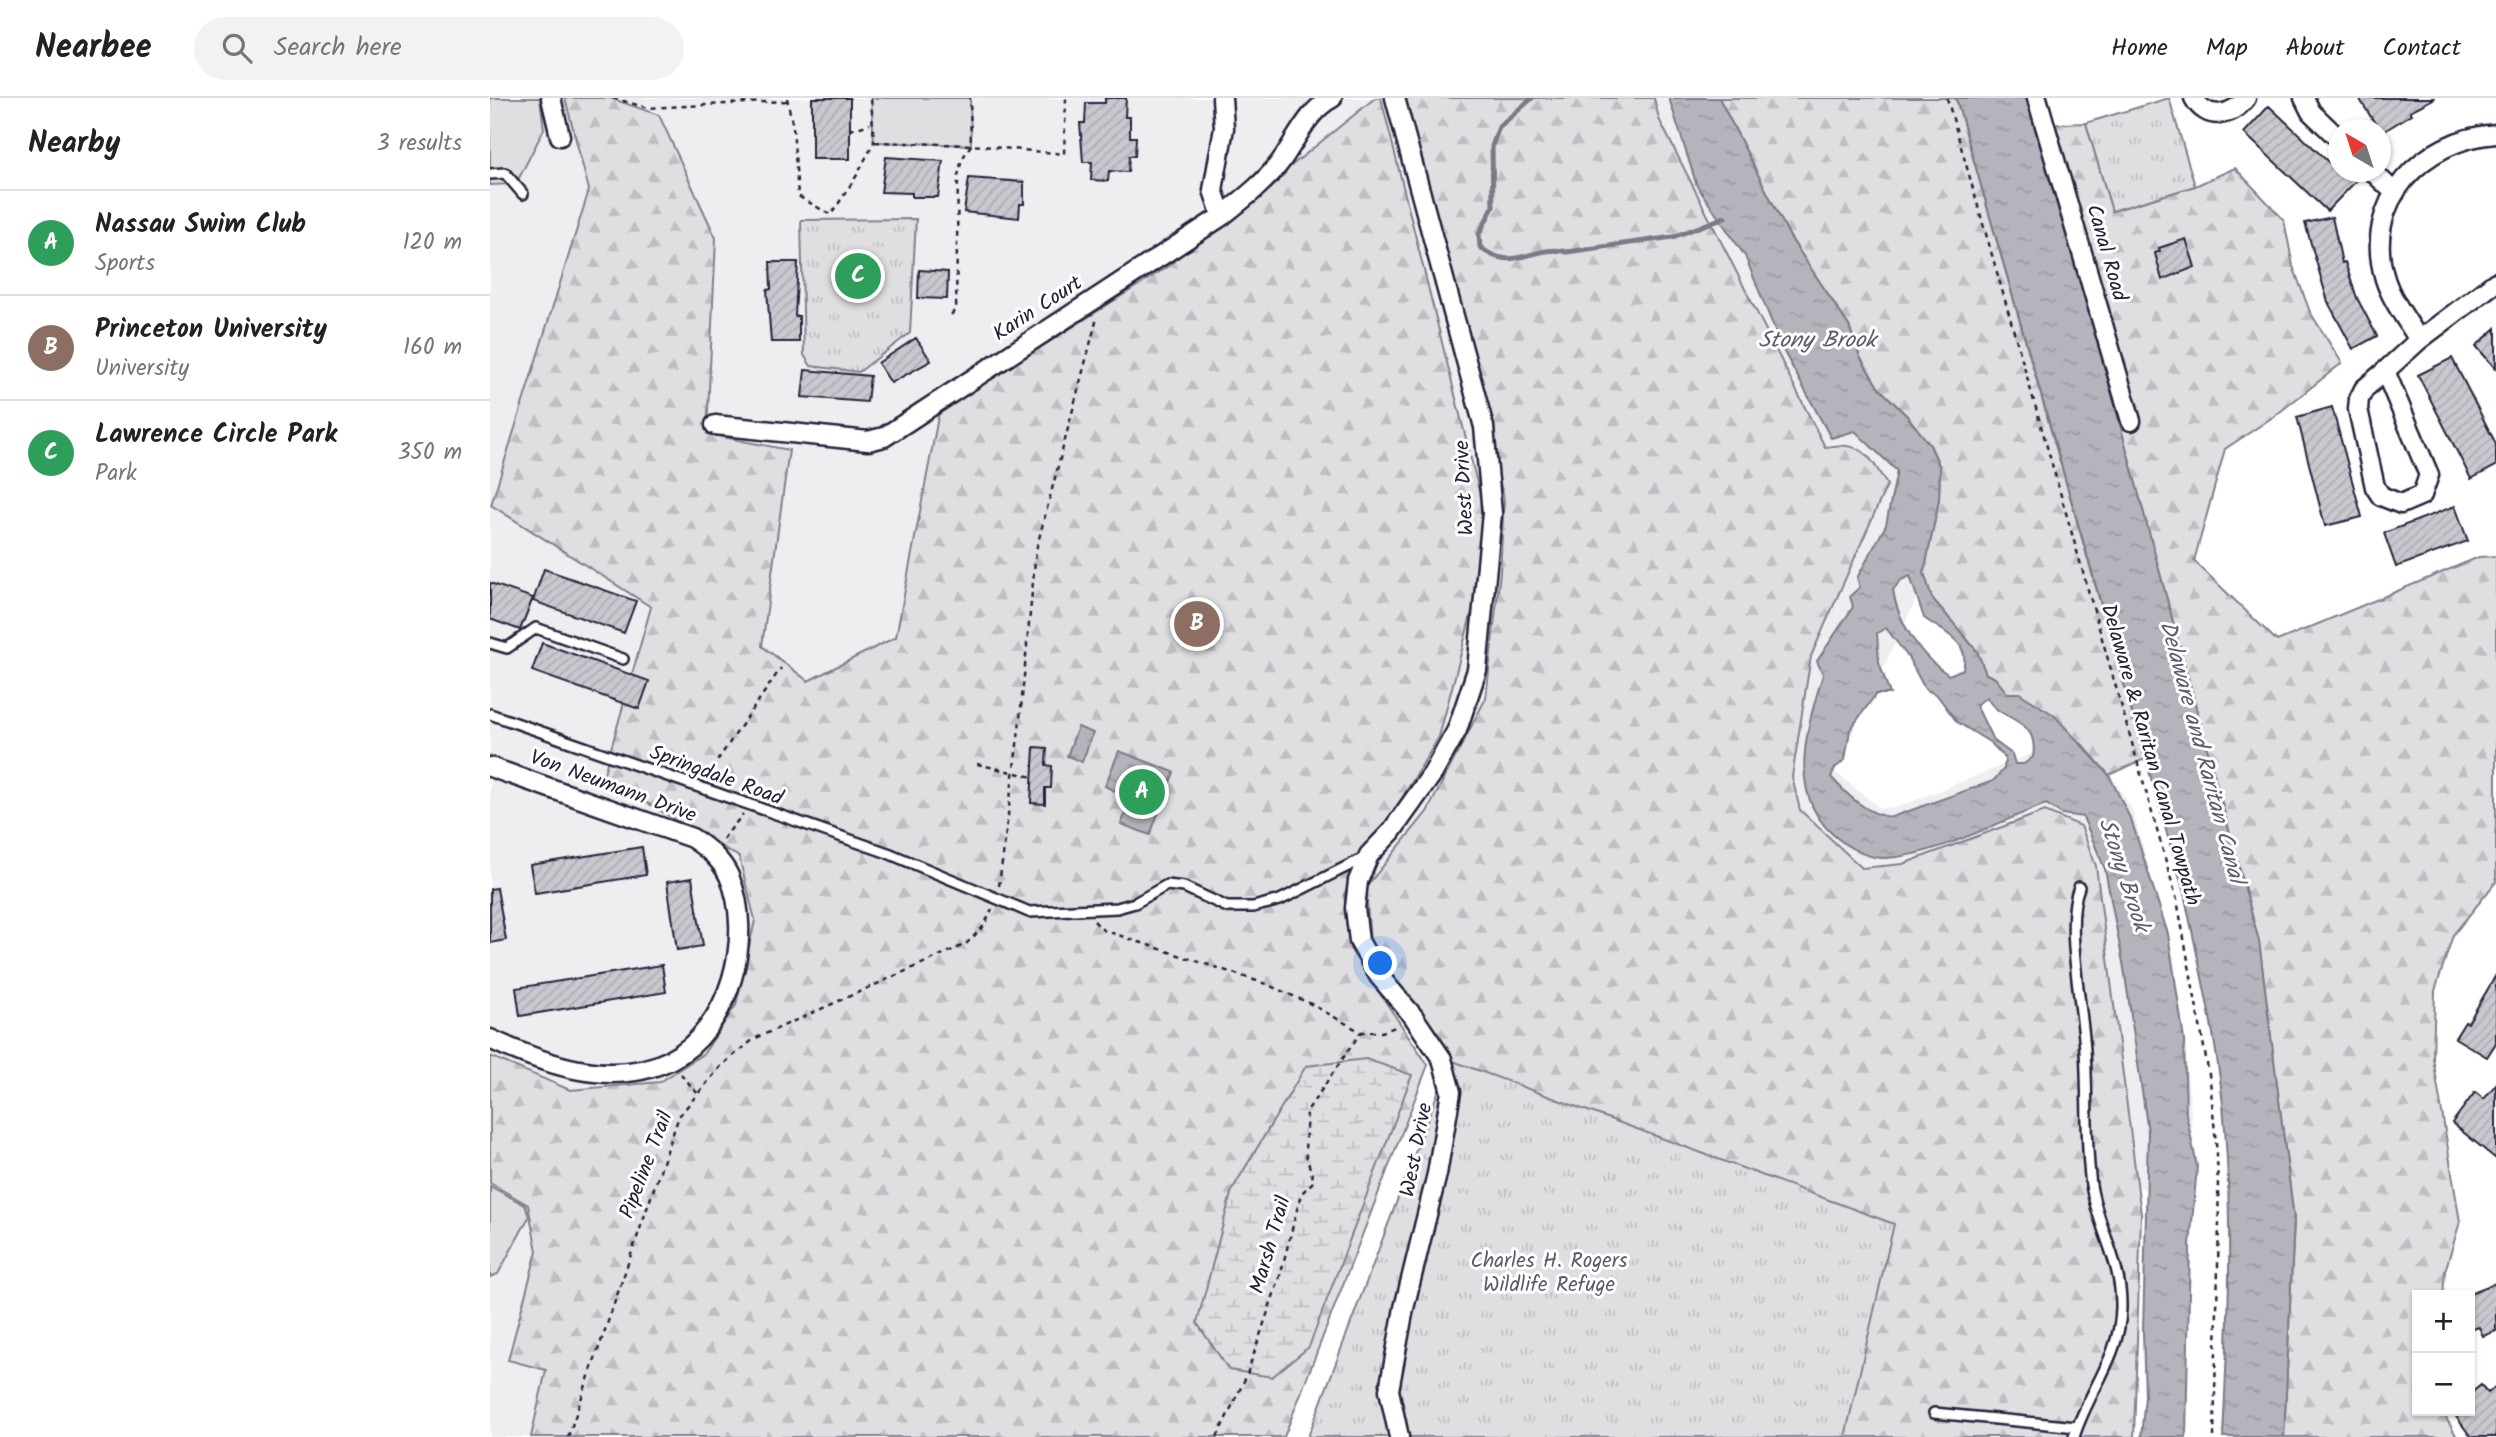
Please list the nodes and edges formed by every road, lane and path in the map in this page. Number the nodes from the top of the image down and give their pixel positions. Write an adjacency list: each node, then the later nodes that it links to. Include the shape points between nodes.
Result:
1 (551, 98): 19 (street)
2 (613, 98): 14 (path, via 648,108)
3 (871, 98): 15 (path)
4 (970, 98): 21 (path)
5 (1066, 98): 21 (path, via 1064,154)
6 (1222, 98): 26 (street, via 1224,128 1213,190)
7 (1332, 98): 26 (street, Karin Court, via 1313,113 1275,168)
8 (1395, 98): 45 (street, West Drive, via 1484,427 1492,513 1477,670 1457,730 1433,773)
9 (1947, 98): 60 (path, Delaware & Raritan Canal Towpath, via 2178,900 2210,1080 2219,1223)
10 (2037, 98): 32 (street, Canal Road)
11 (2194, 98): 12 (street, via 2203,110 2224,114)
12 (2246, 98)
13 (2304, 98): 16 (street)
14 (787, 99): 20 (path, via 798,196 831,215)
15 (871, 124): 17 (path); 20 (path)
16 (2328, 127)
17 (850, 131)
18 (2496, 134): 24 (street, via 2458,140 2438,149 2406,176)
19 (560, 136)
20 (874, 142): 21 (path)
21 (971, 145): 29 (path, via 958,176 957,309)
22 (490, 174): 25 (lane, via 505,173)
23 (2384, 182): 24 (street)
24 (2395, 192): 30 (street, via 2381,233 2384,277)
25 (523, 194)
26 (1222, 216): 28 (street, Karin Court)
27 (2496, 282): 30 (street)
28 (1103, 293): 33 (street, Karin Court, via 884,437 868,441); 40 (path, via 1036,550)
29 (951, 315)
30 (2419, 340): 31 (street)
31 (2385, 371): 31 (street, via 2364,389 2358,409 2375,487 2381,496 2401,504 2421,495 2429,475)
32 (2131, 421)
33 (715, 425)
34 (490, 643): 35 (lane, via 507,648 536,628)
35 (623, 659)
36 (781, 668): 42 (path)
37 (490, 714): 42 (lane, Springdale Road)
38 (977, 764): 40 (path)
39 (490, 767): 44 (street, Von Neumann Drive, via 692,838)
40 (1014, 773): 41 (path); 48 (path)
41 (1033, 777)
42 (698, 789): 43 (lane, Springdale Road)
43 (749, 807): 44 (path); 46 (lane, Springdale Road)
44 (713, 853): 53 (street, Von Neumann Drive, via 729,876 737,909 737,949 730,987 716,1018)
45 (1369, 855): 49 (lane, West Drive, via 1280,900 1253,907 1227,907 1184,887 1167,885 1135,903); 50 (street, West Drive, via 1356,894 1359,941 1379,976)
46 (930, 870): 48 (lane, West Drive)
47 (2079, 887): 56 (lane, via 2073,911 2091,1185 2116,1259 2121,1310 2119,1338 2110,1363)
48 (997, 899): 49 (lane, West Drive, via 1029,912); 54 (path, Pipeline Trail, via 984,926 966,944 754,1039)
49 (1081, 910): 51 (path, via 1103,930 1266,984)
50 (1413, 1016): 51 (path, via 1390,1029); 59 (street, West Drive, via 1442,1059 1451,1092 1389,1390)
51 (1361, 1032): 58 (path, Marsh Trail, via 1307,1111 1306,1152 1314,1181 1301,1194 1246,1377)
52 (490, 1039): 53 (street, Von Neumann Drive, via 568,1069 604,1073 642,1069)
53 (671, 1059): 54 (path)
54 (697, 1093): 57 (path, Pipeline Trail, via 679,1116)
55 (1934, 1413): 56 (lane)
56 (2075, 1432)
57 (568, 1437)
58 (1217, 1437)
59 (1399, 1437)
60 (2214, 1437)

